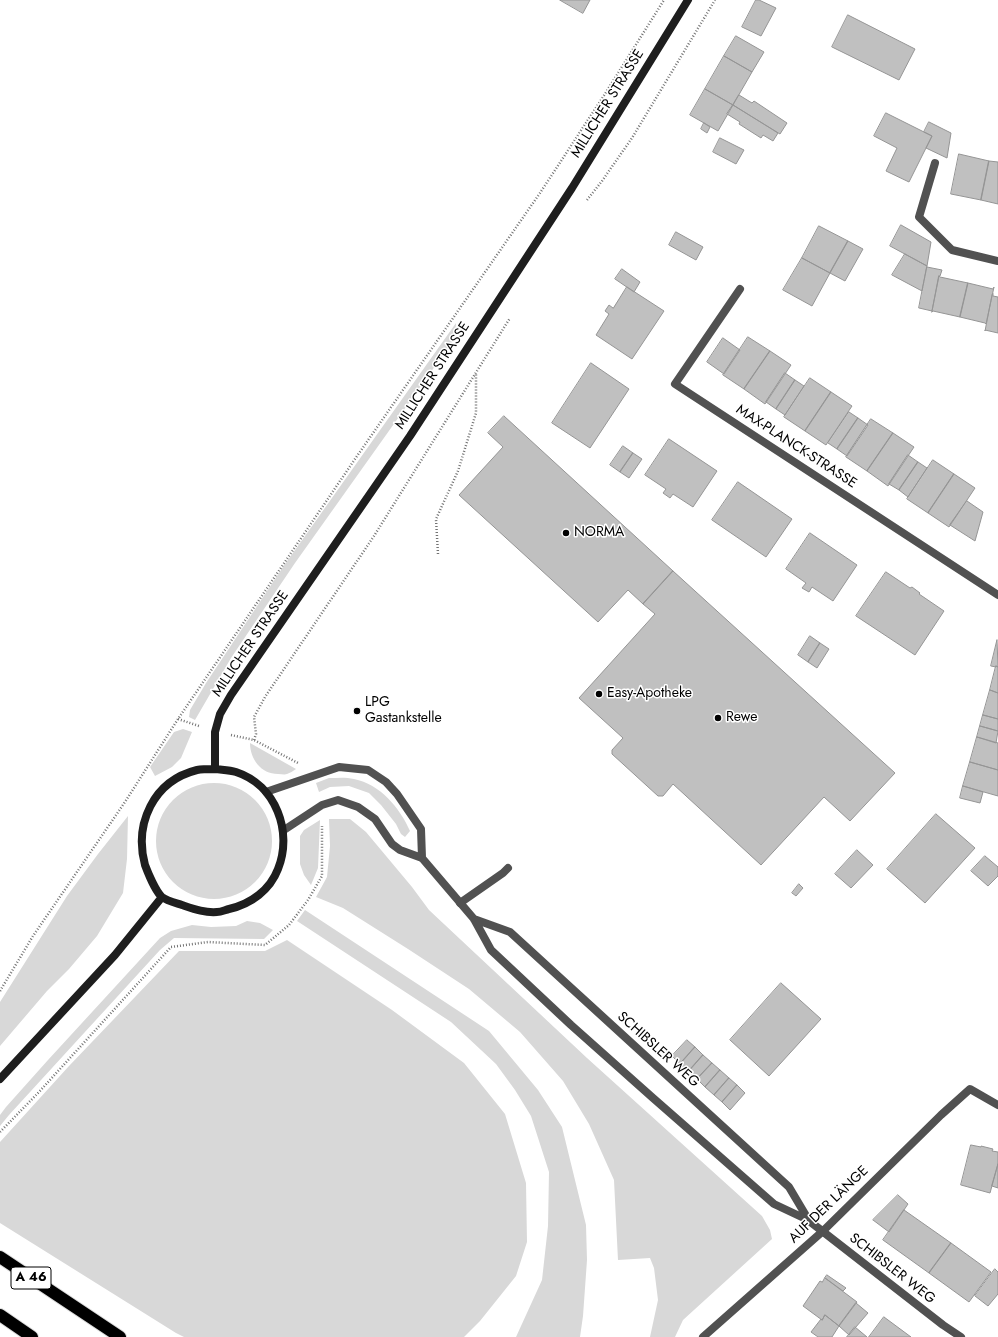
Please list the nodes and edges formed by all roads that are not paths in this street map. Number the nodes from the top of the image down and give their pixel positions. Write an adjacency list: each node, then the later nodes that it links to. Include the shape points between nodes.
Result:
1 (688, 0): 6 (main road, MILLICHER STRASSE, via 572,188 423,416 231,695 220,714 215,732)
2 (935, 163): 3 (street, via 919,217 952,250)
3 (998, 261)
4 (740, 288): 5 (street, MAX-PLANCK-STRASSE, via 675,384)
5 (998, 596)
6 (215, 768): 7 (main road, via 236,772 252,780); 11 (main road, via 197,770 176,779 159,793 147,811 141,833 142,855 148,875)
7 (266, 792): 8 (main road, via 277,808); 9 (street, via 339,767 368,770 386,782 397,794 421,829)
8 (284, 830): 9 (street, SCHIBSLER WEG, via 322,805 338,800 358,807 375,819 392,844 400,850); 11 (main road, via 282,859 276,874 254,900 218,912 198,911)
9 (422, 858): 12 (street, SCHIBSLER WEG)
10 (508, 868): 12 (street)
11 (162, 897): 14 (main road, via 115,955)
12 (460, 903): 13 (street, SCHIBSLER WEG)
13 (474, 919): 16 (street, SCHIBSLER WEG, via 491,950 571,1025 774,1204); 16 (street, SCHIBSLER WEG, via 510,932 789,1187)
14 (0, 1079)
15 (998, 1105): 17 (street, AUF DER LÄNGE, via 970,1089)
16 (808, 1220): 17 (street, SCHIBSLER WEG)
17 (823, 1231): 22 (street, AUF DER LÄNGE); 23 (street, SCHIBSLER WEG)
18 (0, 1257): 21 (highway, A 46)
19 (0, 1315): 20 (highway)
20 (32, 1337)
21 (120, 1337)
22 (703, 1337)
23 (961, 1337)

